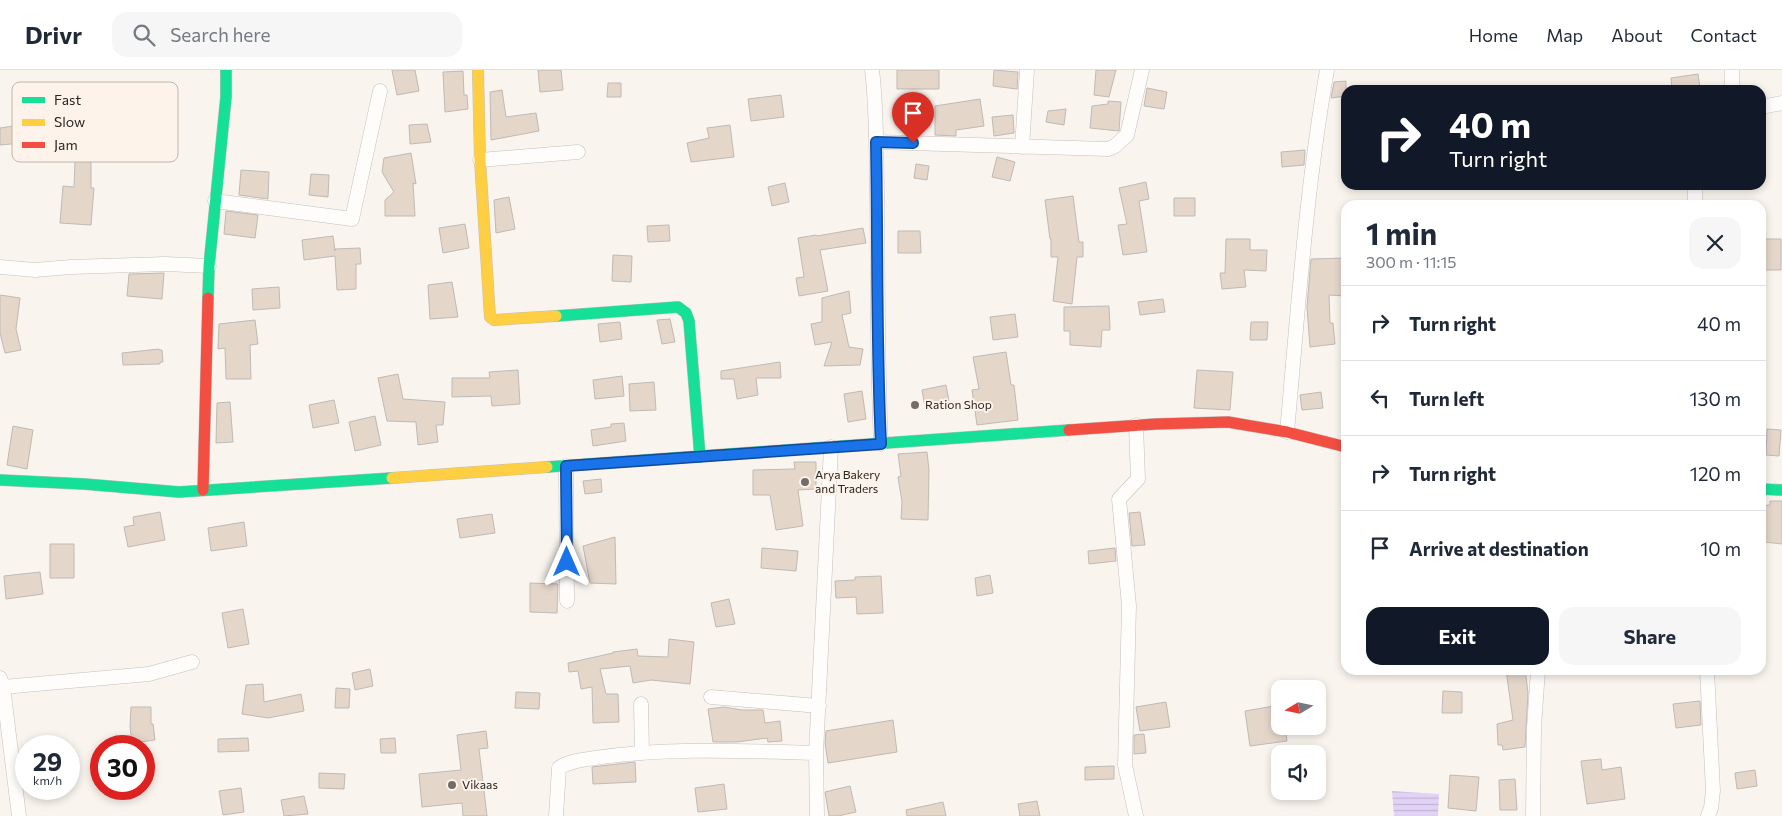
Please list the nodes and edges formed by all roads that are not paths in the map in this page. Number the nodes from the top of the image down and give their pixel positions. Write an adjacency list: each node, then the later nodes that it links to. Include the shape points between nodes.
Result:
1 (226, 70): 16 (main road)
2 (478, 70): 15 (main road)
3 (872, 70): 12 (street)
4 (1027, 70): 13 (street)
5 (1142, 70): 13 (street, via 1127,134 1115,146 1101,149)
6 (1328, 70): 20 (street, via 1319,118 1301,276)
7 (1732, 70): 8 (street)
8 (1732, 85)
9 (380, 91): 16 (street, via 352,220)
10 (1782, 103): 11 (street)
11 (1766, 106)
12 (876, 142): 13 (street); 21 (street)
13 (1022, 147)
14 (578, 152): 15 (street)
15 (480, 160): 24 (main road, via 490,317 494,320 678,307 686,313 689,321)
16 (215, 201): 17 (main road)
17 (209, 266): 18 (street, via 165,264 35,270); 28 (main road)
18 (0, 267)
19 (1136, 425): 20 (main road, via 1228,422); 21 (main road); 43 (street, via 1138,480 1119,499 1130,606 1125,766)
20 (1287, 432): 22 (main road)
21 (881, 444): 23 (main road)
22 (1341, 446)
23 (831, 447): 24 (main road); 37 (street)
24 (700, 457): 25 (main road)
25 (566, 466): 28 (main road); 30 (street)
26 (0, 480): 28 (main road, via 179,492)
27 (1766, 489): 29 (main road)
28 (204, 490)
29 (1782, 490)
30 (567, 601)
31 (192, 662): 34 (street, via 149,674)
32 (1538, 675): 44 (street)
33 (1707, 675): 45 (street, via 1713,791)
34 (1, 682): 40 (street)
35 (711, 697): 37 (street)
36 (641, 704): 38 (street)
37 (819, 706): 39 (street)
38 (642, 753): 39 (street, via 715,750); 41 (street, via 564,764 559,768)
39 (816, 753): 42 (street)
40 (19, 816)
41 (556, 816)
42 (817, 816)
43 (1136, 816)
44 (1533, 816)
45 (1708, 816)

